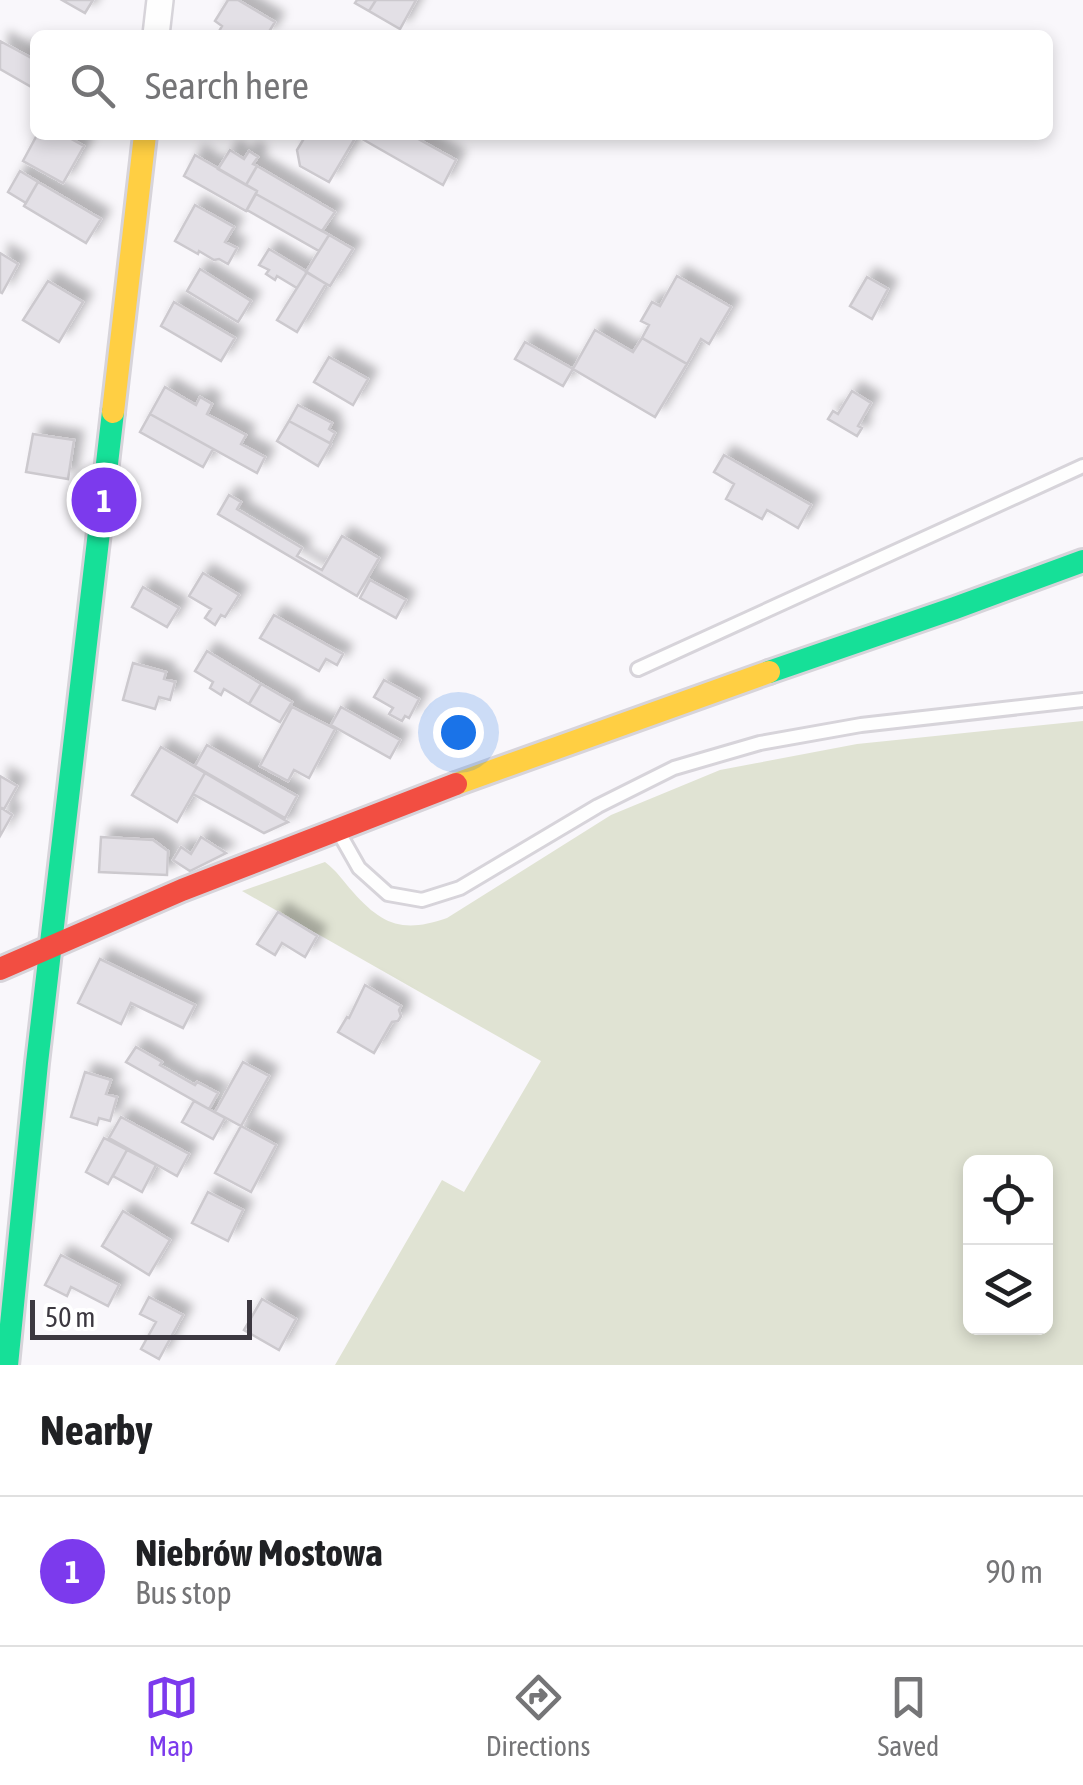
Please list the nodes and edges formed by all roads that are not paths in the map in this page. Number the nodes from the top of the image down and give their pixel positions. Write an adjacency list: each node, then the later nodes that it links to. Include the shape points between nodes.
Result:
1 (160, 0): 2 (street)
2 (157, 30)
3 (144, 140): 9 (street)
4 (1083, 466): 6 (lane)
5 (1083, 561): 8 (street)
6 (638, 669)
7 (1083, 700): 8 (lane, via 861,724 674,768 460,888 422,900 388,894 359,868)
8 (336, 829): 9 (street)
9 (52, 946): 10 (street); 11 (street)
10 (0, 970)
11 (6, 1365)

